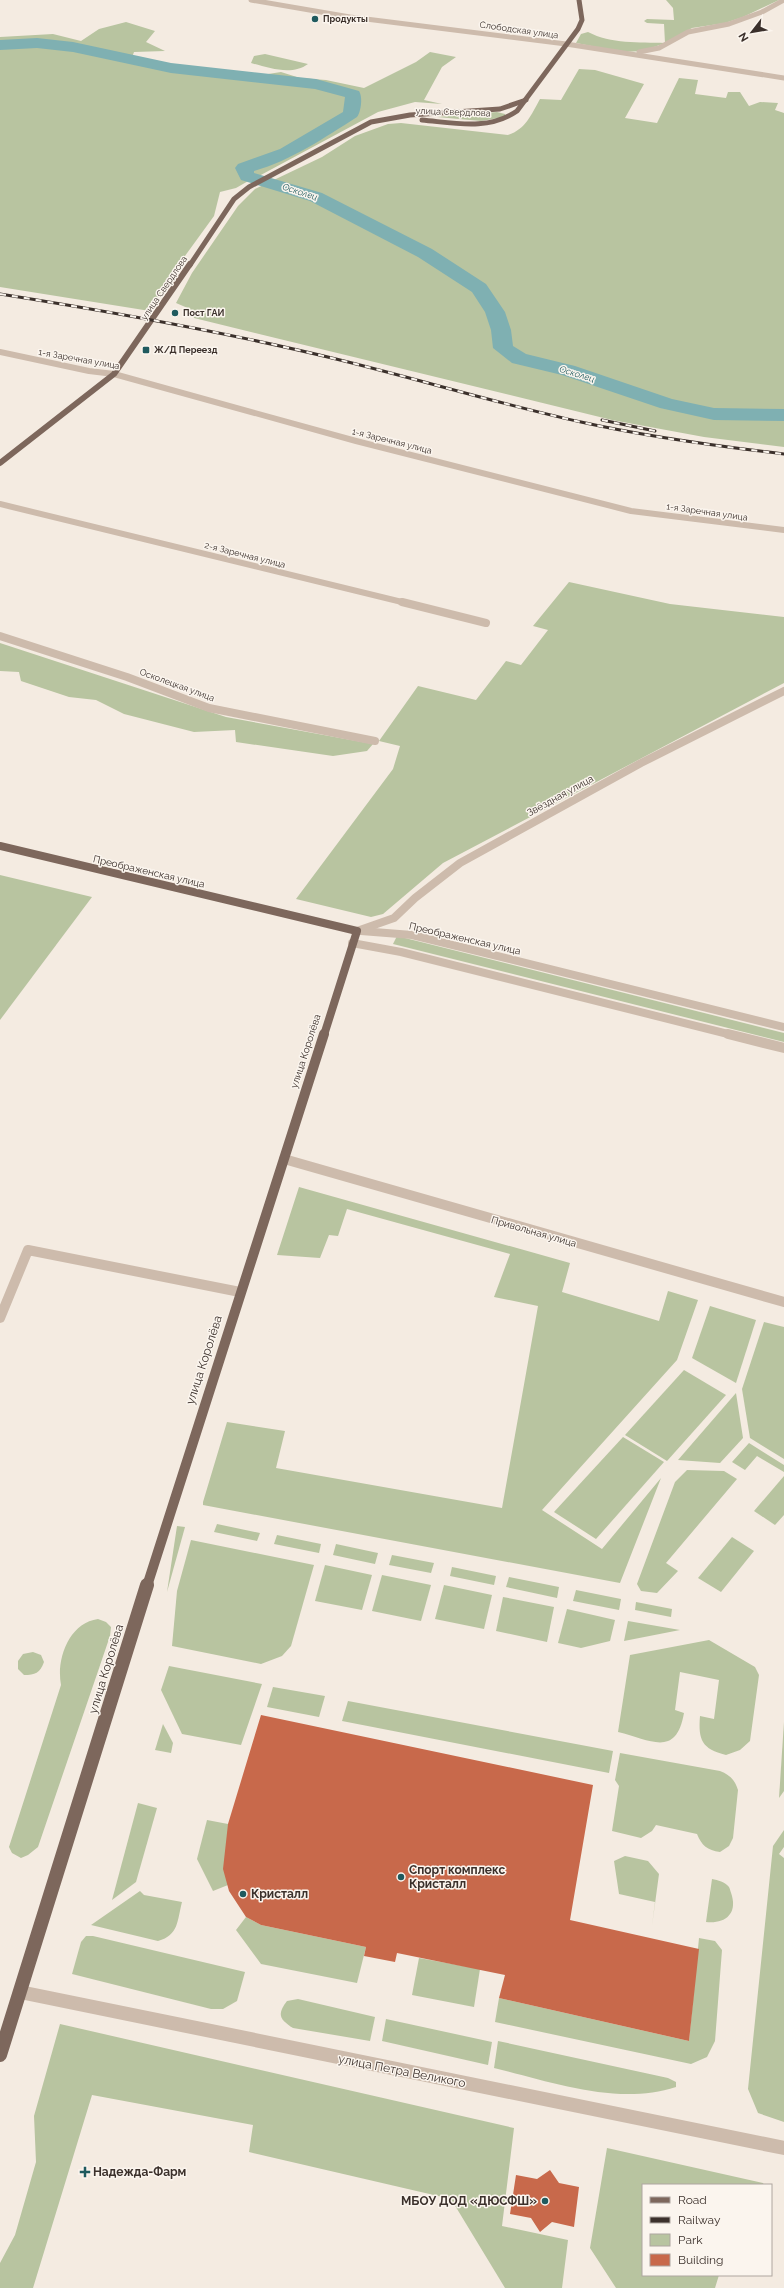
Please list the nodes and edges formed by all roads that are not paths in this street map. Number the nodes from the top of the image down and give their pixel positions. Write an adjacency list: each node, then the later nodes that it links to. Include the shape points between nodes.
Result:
1 (251, 0): 4 (street, Слободская улица, via 384,22)
2 (579, 0): 4 (main road, улица Свердлова, via 582,20)
3 (784, 0): 5 (street, via 762,12 729,24 688,32 659,48)
4 (566, 44): 5 (street, Слободская улица); 7 (main road, улица Свердлова)
5 (625, 53): 6 (street, Слободская улица)
6 (784, 78)
7 (526, 100): 8 (main road, улица Свердлова, via 500,109 390,118 364,125); 8 (main road, улица Свердлова, via 515,115 493,123 403,120 378,124)
8 (348, 134): 10 (main road, улица Свердлова, via 249,188 234,199)
9 (0, 352): 10 (street, 1-я Заречная улица)
10 (114, 374): 11 (main road, улица Свердлова); 13 (street, 1-я Заречная улица, via 356,441 631,510)
11 (0, 463)
12 (0, 504): 14 (street, 2-я Заречная улица)
13 (784, 530)
14 (486, 623)
15 (0, 636): 17 (street, Осколецкая улица, via 127,677 209,708)
16 (784, 691): 19 (street, Звёздная улица, via 641,764 467,859 415,898 394,918)
17 (375, 741)
18 (0, 846): 19 (main road, Преображенская улица)
19 (357, 931): 20 (main road, улица Королёва); 21 (street, Преображенская улица, via 412,935)
20 (352, 943): 22 (street, via 401,952); 23 (main road, улица Королёва)
21 (784, 1027)
22 (784, 1048)
23 (284, 1159): 24 (main road, улица Королёва); 25 (street, Привольная улица)
24 (240, 1292): 26 (street, via 28,1250); 27 (main road, улица Королёва)
25 (784, 1302)
26 (0, 1318)
27 (20, 1992): 28 (main road, улица Королёва); 29 (street, улица Петра Великого)
28 (0, 2055)
29 (784, 2148)

